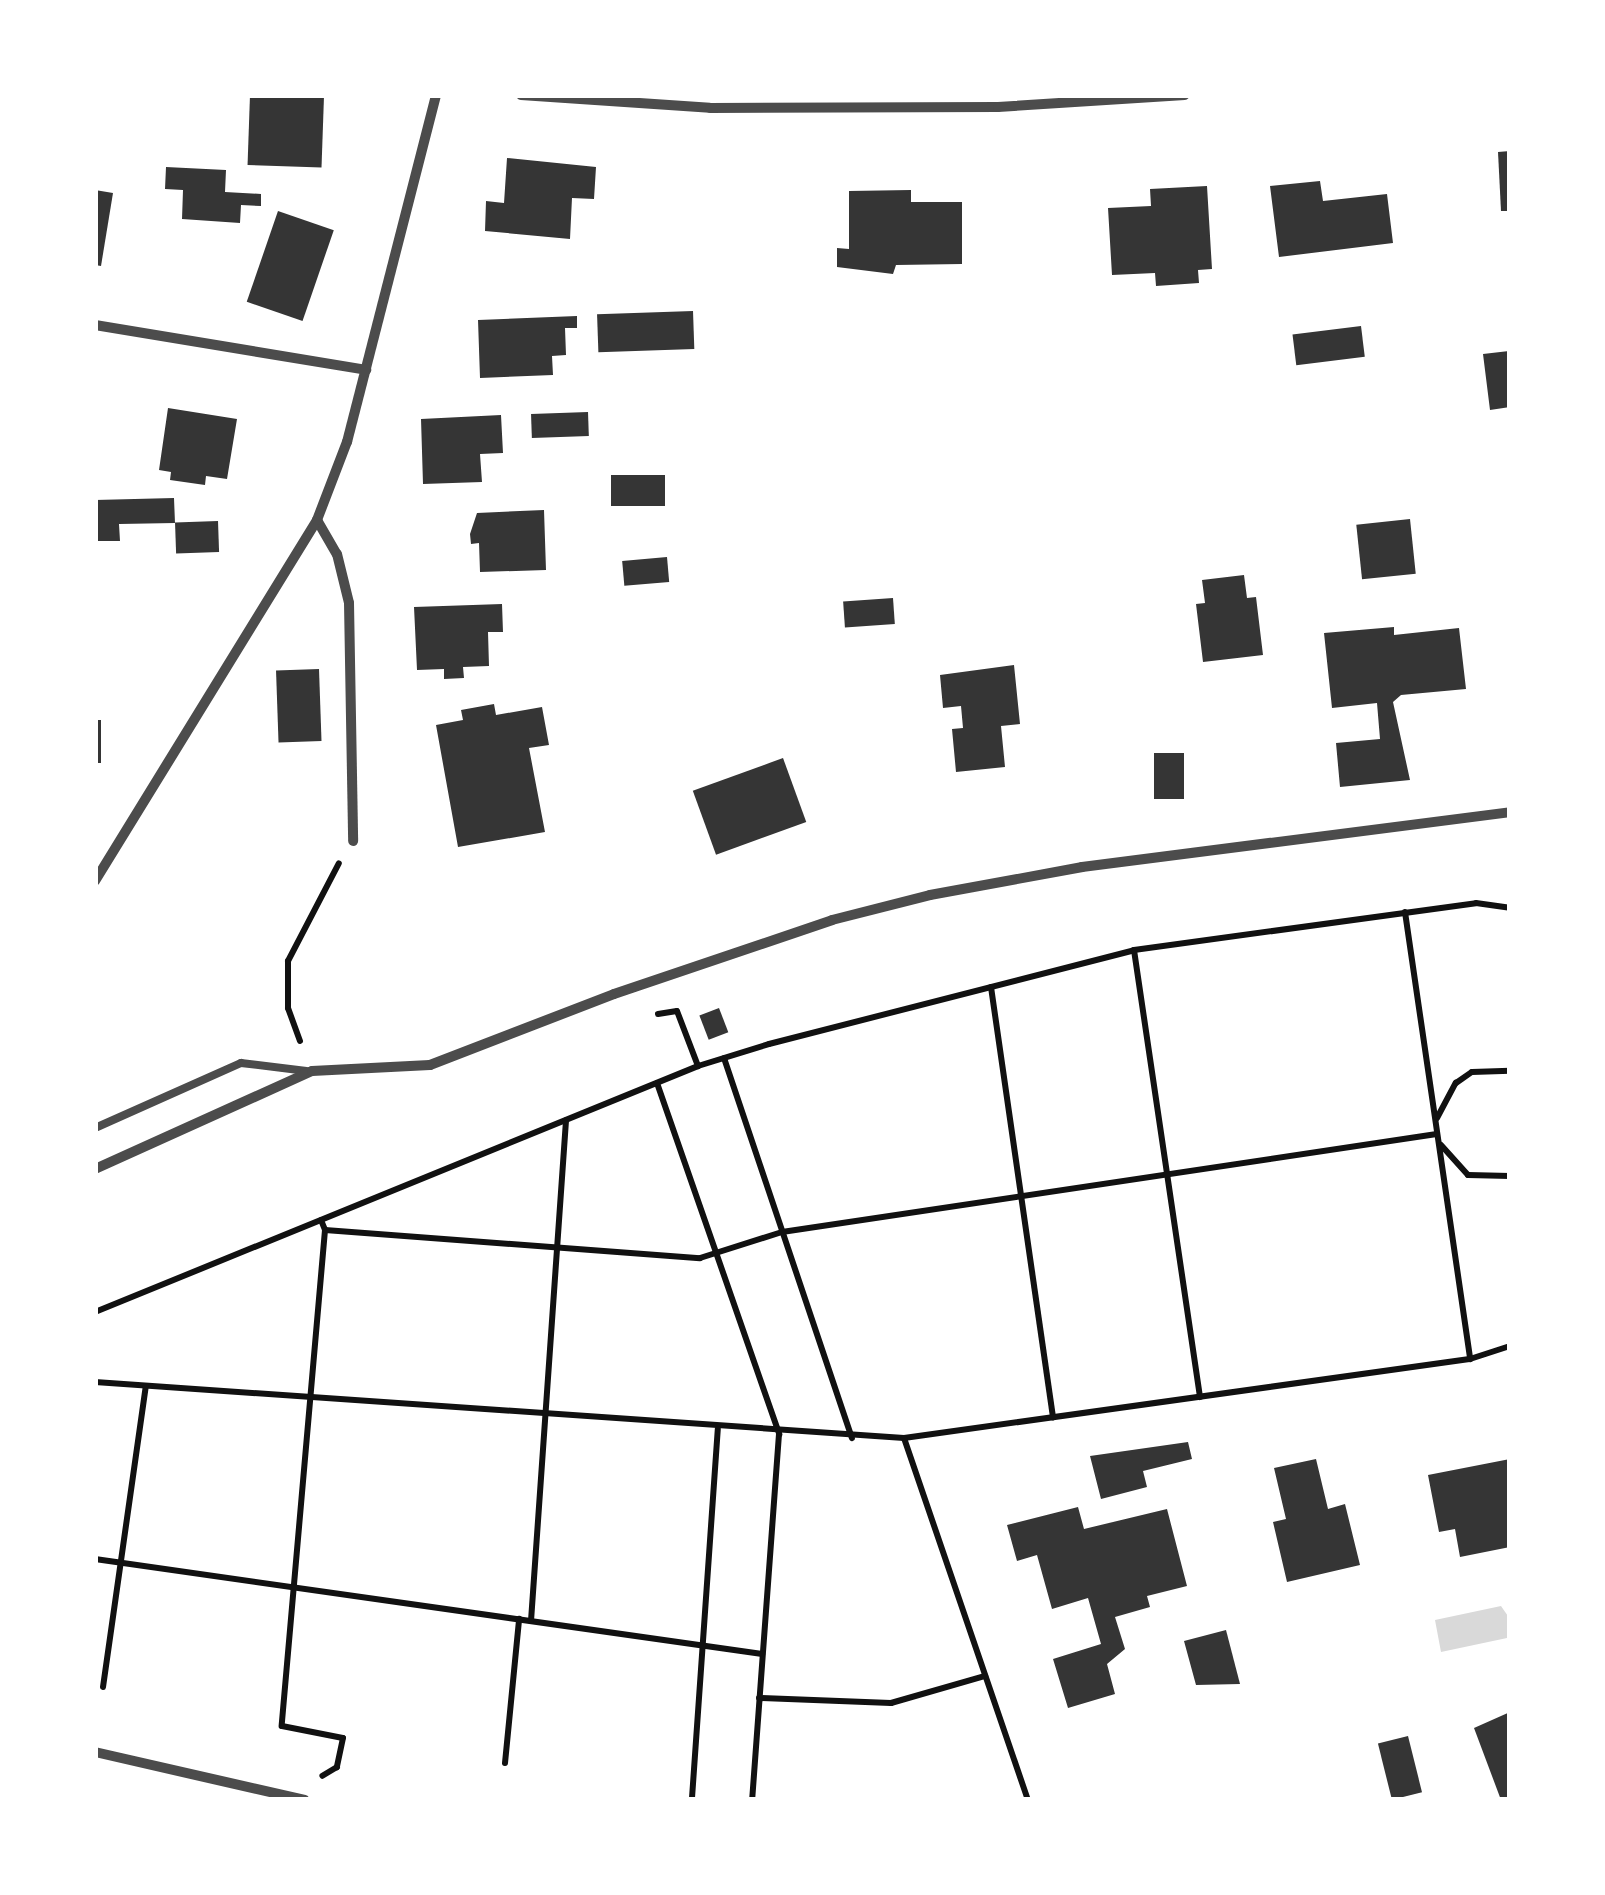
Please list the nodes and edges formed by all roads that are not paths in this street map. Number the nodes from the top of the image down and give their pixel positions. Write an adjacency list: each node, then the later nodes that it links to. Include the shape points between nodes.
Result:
1 (436, 95): 5 (street)
2 (520, 95): 3 (street, via 710,108 998,106)
3 (1186, 95)
4 (95, 325): 5 (street)
5 (366, 370): 6 (street)
6 (317, 520): 8 (street, via 338,554 349,603); 9 (street)
7 (1510, 812): 10 (street, via 1101,864 930,896 832,920 430,1065)
8 (352, 840)
9 (95, 881)
10 (312, 1071): 11 (lane, via 241,1063); 12 (street)
11 (95, 1128)
12 (95, 1169)
13 (95, 1752): 14 (street)
14 (305, 1800)

